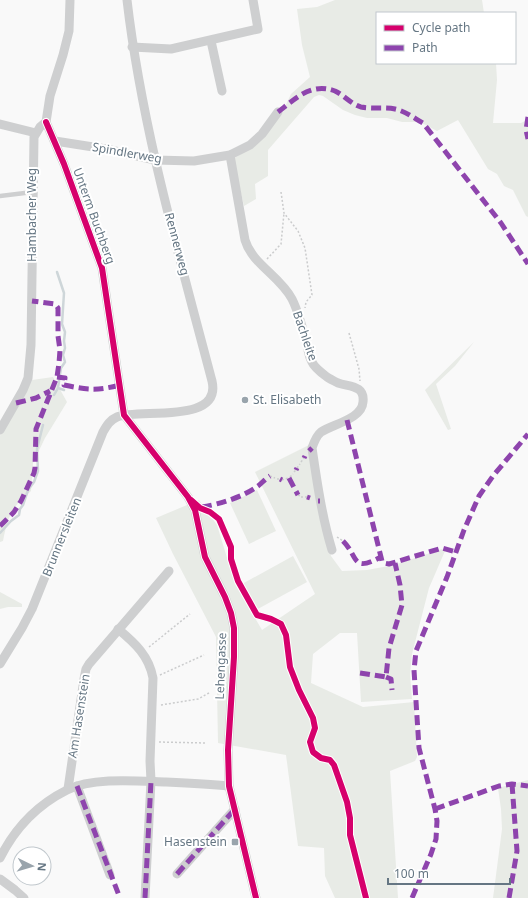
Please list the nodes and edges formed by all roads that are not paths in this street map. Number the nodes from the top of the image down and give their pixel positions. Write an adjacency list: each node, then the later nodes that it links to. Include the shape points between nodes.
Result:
1 (70, 0): 8 (street, via 69,31 50,96)
2 (127, 0): 5 (street, Rennerweg)
3 (253, 0): 4 (street, via 258,29)
4 (211, 41): 5 (street, via 171,49); 6 (street)
5 (132, 47): 13 (street, Rennerweg)
6 (222, 91)
7 (278, 112): 12 (street, Spindlerweg, via 257,139)
8 (46, 122): 10 (street); 11 (street, Unterm Buchberg)
9 (0, 124): 10 (street)
10 (36, 134): 14 (street, Hambacher Weg, via 33,147)
11 (55, 141): 13 (street, Spindlerweg); 16 (street, Unterm Buchberg, via 102,268)
12 (230, 155): 13 (street, Spindlerweg, via 194,161); 18 (street, Bachleite, via 245,240 250,253 282,284 291,298 312,363 338,383 358,388 363,397 361,409 347,420 321,432 314,440 312,448 320,501)
13 (155, 160): 16 (street, Rennerweg, via 213,391 205,404 193,409)
14 (33, 192): 15 (lane); 17 (street, Hambacher Weg, via 31,344 28,378)
15 (0, 196)
16 (124, 415): 21 (street, Brunnersleiten, via 108,422 103,432 40,591); 24 (street, Lehengasse, via 188,497 194,510 205,557 231,613 234,657 228,750)
17 (0, 430)
18 (332, 550)
19 (169, 571): 20 (street, Am Hasenstein)
20 (118, 629): 22 (street, via 143,652 154,678); 25 (street, Am Hasenstein, via 86,669)
21 (0, 664)
22 (151, 781): 23 (street, via 124,780); 24 (street); 32 (street)
23 (77, 786): 25 (street); 29 (street)
24 (229, 786): 26 (street, Lehengasse)
25 (68, 789): 27 (street, via 22,823)
26 (235, 809): 28 (street); 33 (street, Lehengasse)
27 (0, 858)
28 (177, 874)
29 (110, 875)
30 (0, 879): 31 (street)
31 (24, 898)
32 (145, 898)
33 (256, 898)

